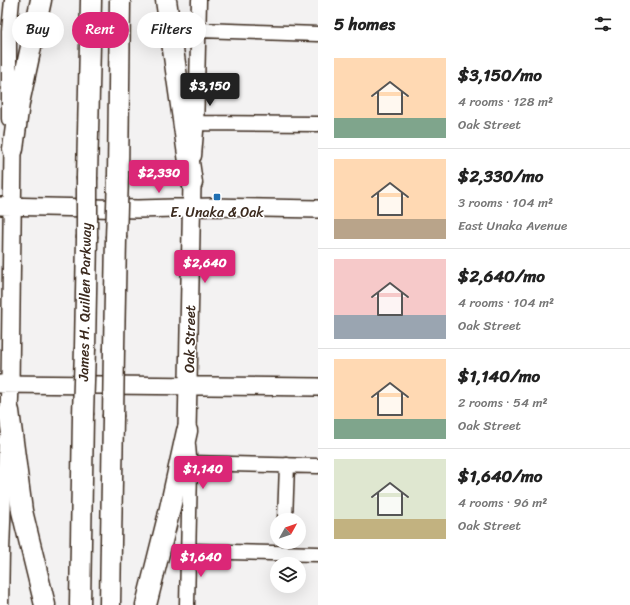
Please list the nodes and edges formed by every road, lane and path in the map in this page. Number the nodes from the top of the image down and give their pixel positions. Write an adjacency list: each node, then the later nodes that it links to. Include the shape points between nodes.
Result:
1 (12, 0): 9 (street)
2 (41, 0): 15 (highway, via 21,95)
3 (91, 0): 39 (highway, James H. Quillen Parkway, bridge)
4 (120, 0): 40 (highway, bridge)
5 (166, 0): 16 (highway)
6 (199, 0): 7 (street, Oak Street)
7 (199, 12)
8 (206, 30): 10 (street)
9 (5, 31): 12 (street)
10 (318, 34)
11 (198, 48): 13 (street, Oak Street)
12 (5, 117): 15 (street)
13 (196, 123): 14 (street); 16 (street, Oak Street)
14 (318, 124)
15 (13, 149): 17 (main road)
16 (192, 183): 18 (main road, Oak Street)
17 (6, 206): 18 (main road, via 138,209); 20 (main road)
18 (192, 207): 19 (main road); 22 (main road, Oak Street)
19 (318, 209)
20 (6, 290): 21 (main road)
21 (5, 384): 22 (main road); 24 (main road)
22 (189, 385): 23 (main road); 25 (main road, Oak Street)
23 (318, 387)
24 (9, 410): 29 (street); 38 (highway, via 22,511)
25 (187, 431): 26 (street, Oak Street); 41 (highway)
26 (190, 463): 27 (street); 34 (street, Oak Street)
27 (287, 465): 28 (street); 30 (street)
28 (318, 466)
29 (2, 472): 33 (street)
30 (285, 513)
31 (270, 548): 34 (street)
32 (290, 549): 35 (street)
33 (1, 551): 36 (street)
34 (189, 551): 42 (street, Oak Street)
35 (318, 554)
36 (1, 582): 37 (street)
37 (2, 605)
38 (45, 605)
39 (80, 605)
40 (110, 605)
41 (146, 605)
42 (187, 605)

